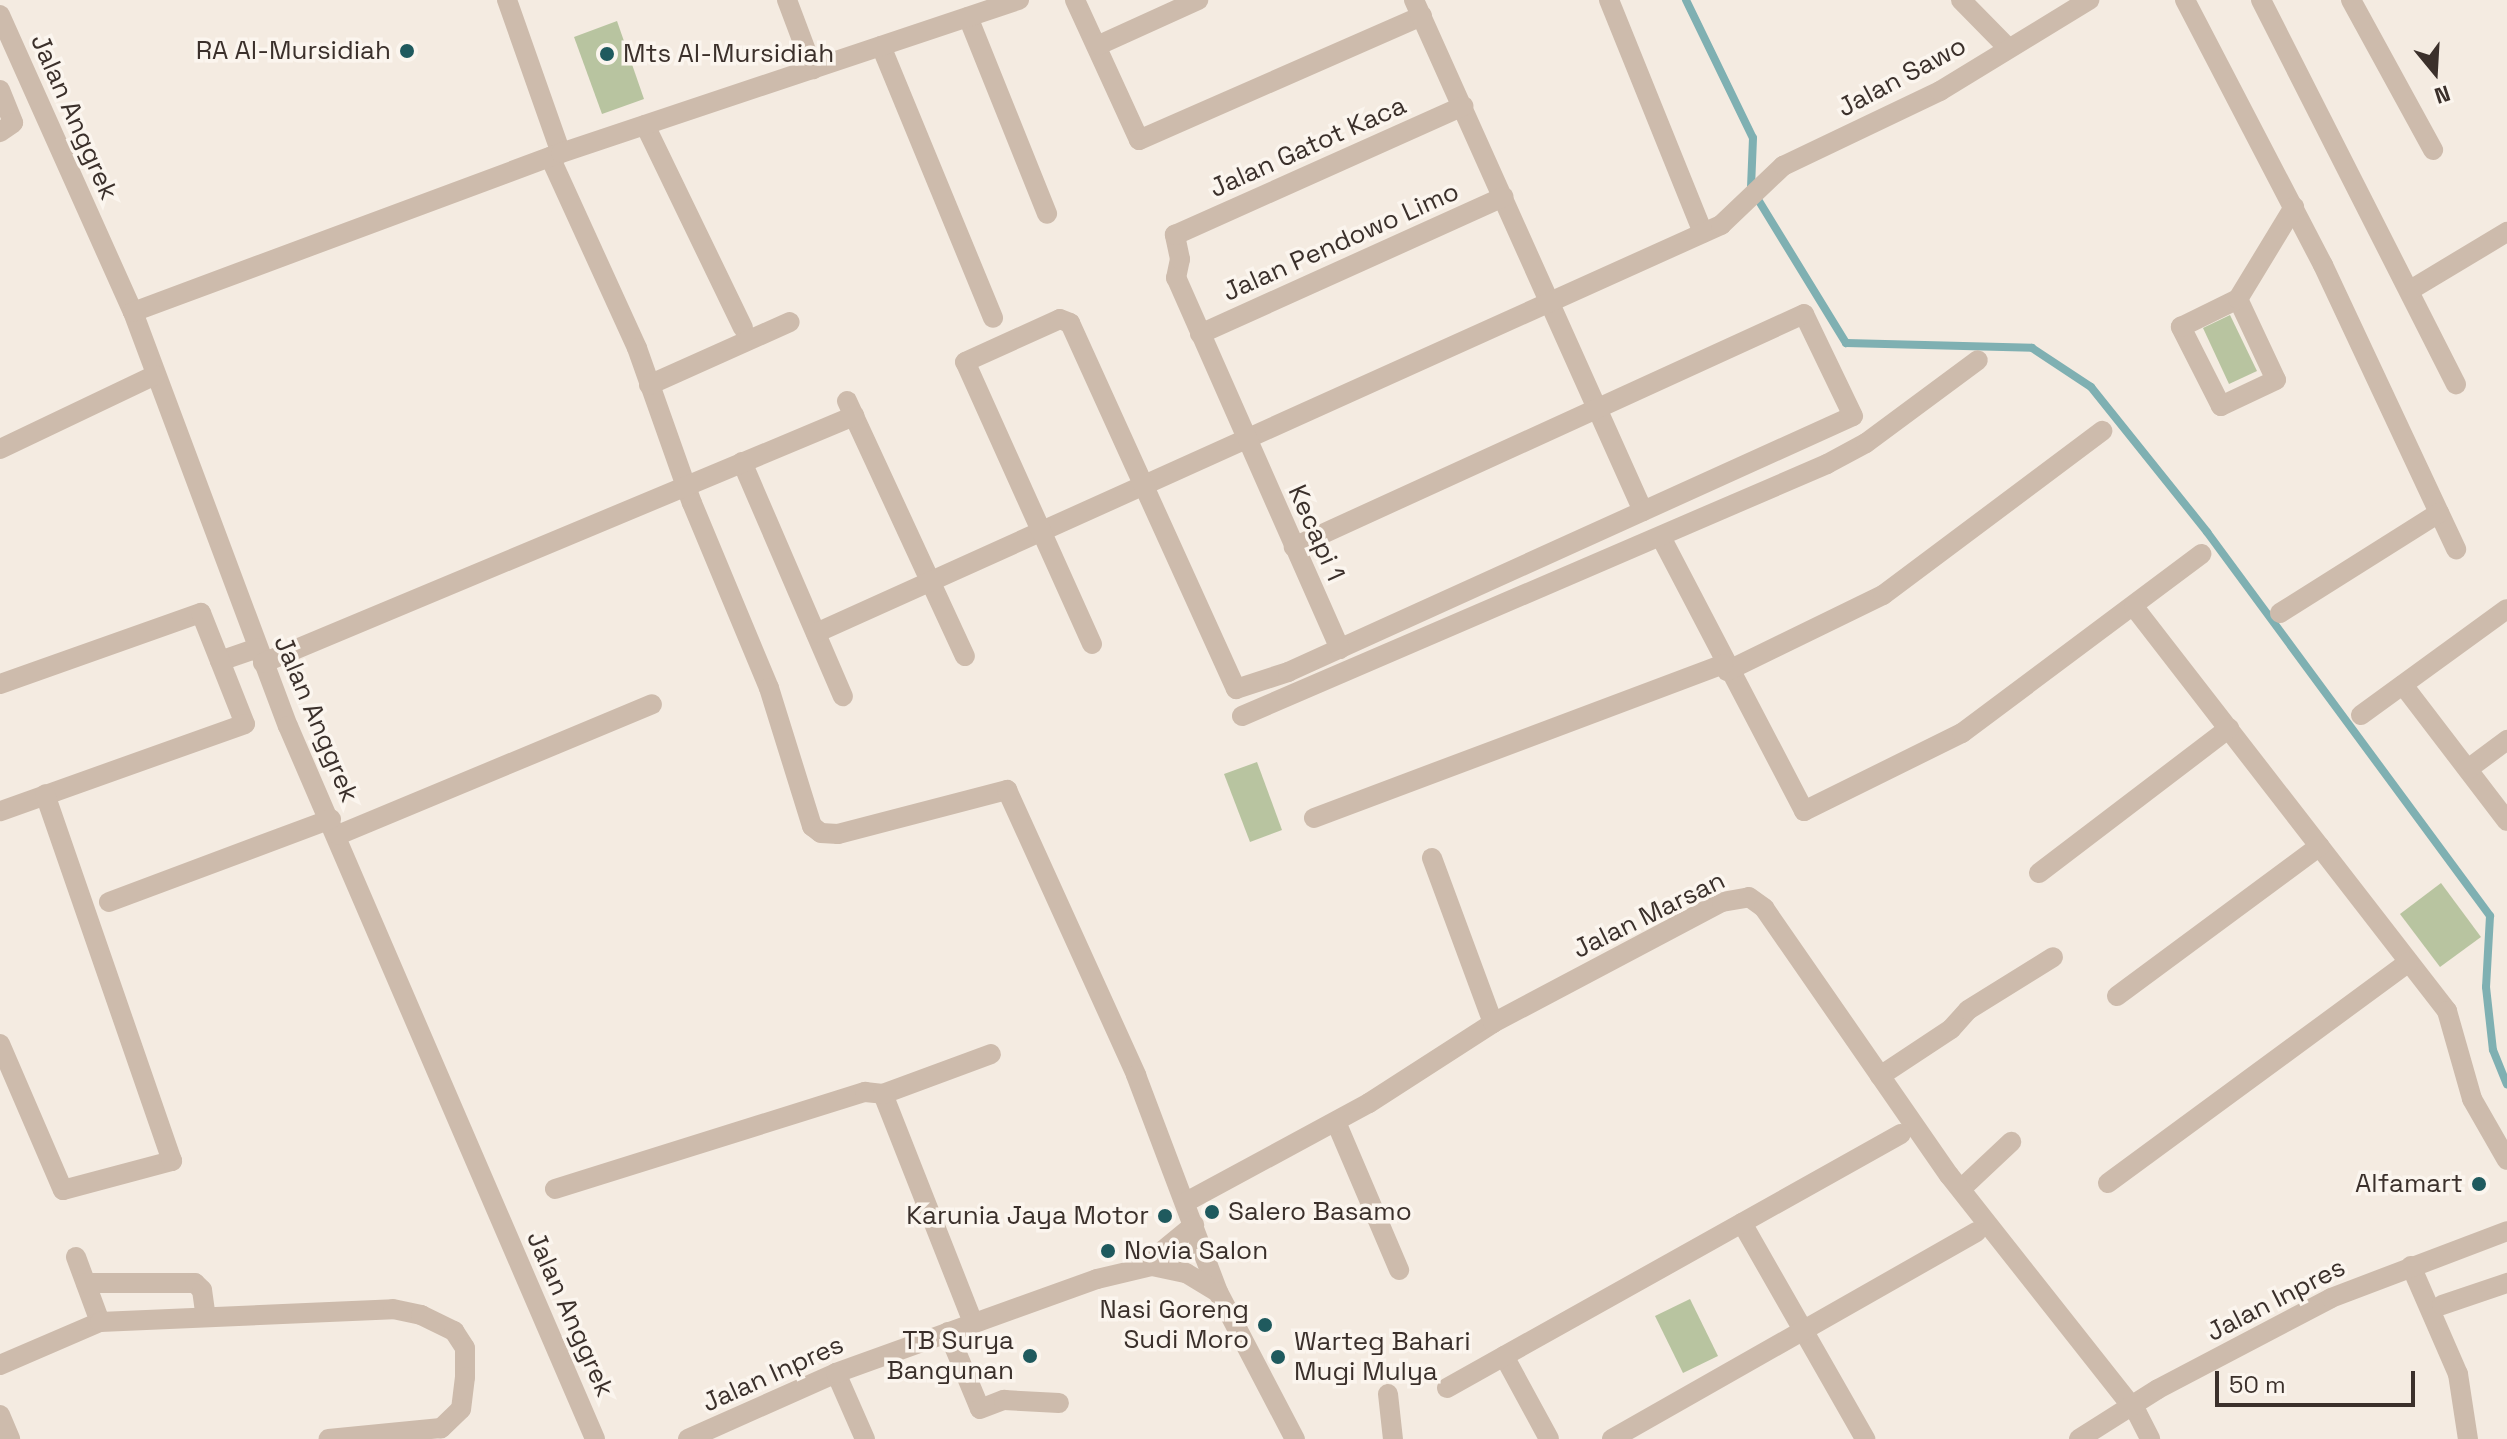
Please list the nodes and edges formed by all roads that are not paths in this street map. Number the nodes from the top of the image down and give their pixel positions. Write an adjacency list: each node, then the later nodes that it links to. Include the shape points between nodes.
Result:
1 (507, 0): 24 (street)
2 (787, 0): 18 (street)
3 (1019, 0): 14 (street)
4 (1075, 0): 15 (street)
5 (1198, 0): 15 (street)
6 (1609, 0): 29 (street)
7 (1961, 0): 17 (street)
8 (2089, 0): 17 (street, Jalan Sawo)
9 (2185, 0): 26 (street)
10 (2261, 0): 31 (street)
11 (2351, 0): 23 (street)
12 (1418, 8): 15 (street, via 1139,140); 20 (street)
13 (0, 15): 34 (street, Jalan Anggrek)
14 (968, 17): 16 (street); 27 (street)
15 (1099, 45)
16 (881, 46): 18 (street); 35 (street)
17 (2008, 48): 29 (street, Jalan Sawo, via 1940,91 1783,166 1758,185 1731,219)
18 (813, 69): 21 (street)
19 (0, 90): 22 (street, via 13,117 10,128)
20 (1463, 106): 25 (street); 30 (street, Jalan Gatot Kaca)
21 (645, 125): 24 (street); 37 (street)
22 (0, 132)
23 (2433, 150)
24 (556, 155): 34 (street); 42 (street)
25 (1504, 197): 32 (street); 38 (street, Jalan Pendowo Limo)
26 (2294, 207): 33 (street); 51 (street)
27 (1047, 214)
28 (2507, 232): 31 (street)
29 (1703, 233): 32 (street, Jalan Sawo)
30 (1175, 235): 38 (street, Kecapi 1, via 1180,259 1176,278)
31 (2412, 289): 41 (street)
32 (1550, 299): 43 (street); 45 (street, Jalan Sawo)
33 (2238, 299): 33 (street, via 2276,380 2221,406 2181,327)
34 (133, 312): 40 (street, Jalan Anggrek)
35 (993, 318)
36 (790, 322): 42 (street)
37 (743, 328)
38 (1200, 334): 45 (street, Kecapi 1)
39 (1978, 360): 53 (street, via 1866,443)
40 (155, 375): 46 (street); 64 (street, Jalan Anggrek)
41 (2456, 384)
42 (649, 385): 49 (street)
43 (1598, 408): 50 (street); 50 (street, via 1804,314 1853,416); 54 (street)
44 (2102, 431): 67 (street, via 1883,595)
45 (1245, 438): 48 (street, Jalan Sawo); 54 (street, Kecapi 1)
46 (0, 449)
47 (742, 462): 49 (street); 57 (street, via 851,409); 61 (street)
48 (1143, 484): 52 (street, Jalan Sawo); 52 (street, via 1067,319 1015,337 965,362); 63 (street, via 1236,689)
49 (686, 486): 64 (street); 101 (street, via 769,688 812,826 838,834 1007,790 1136,1075)
50 (1643, 511): 63 (street)
51 (2439, 513): 55 (street); 60 (street)
52 (1041, 531): 57 (street, Jalan Sawo); 62 (street)
53 (1662, 539): 67 (street); 73 (street, via 1644,540)
54 (1294, 547): 63 (street, Kecapi 1)
55 (2456, 549)
56 (2201, 554): 58 (street)
57 (929, 582): 61 (street, Jalan Sawo); 65 (street)
58 (2134, 607): 67 (street, via 1935,750 1804,811); 74 (street)
59 (2507, 609): 69 (street)
60 (2280, 613)
61 (816, 633): 70 (street)
62 (1092, 644)
63 (1340, 649)
64 (260, 656): 66 (street); 81 (street, Jalan Anggrek)
65 (965, 656)
66 (220, 661): 68 (street, via 201,613); 77 (street, via 245,724)
67 (1725, 667): 79 (street)
68 (0, 684)
69 (2403, 685): 72 (street); 76 (street)
70 (843, 696)
71 (652, 704): 81 (street)
72 (2361, 715)
73 (1242, 716)
74 (2229, 728): 82 (street); 84 (street)
75 (2507, 740): 76 (street)
76 (2468, 769): 80 (street)
77 (45, 794): 78 (street); 90 (street, via 172,1161 63,1190)
78 (0, 811)
79 (1314, 818)
80 (2507, 821)
81 (334, 827): 85 (street); 130 (street, Jalan Anggrek)
82 (2320, 846): 87 (street); 88 (street)
83 (1432, 858): 89 (street)
84 (2039, 873)
85 (109, 902)
86 (2053, 957): 92 (street, via 1968,1010 1951,1029)
87 (2409, 962): 97 (street, via 2447,1011 2472,1099); 98 (street)
88 (2117, 996)
89 (1493, 1023): 92 (street, Jalan Marsan, via 1722,902 1749,897 1764,908); 94 (street, Jalan Marsan)
90 (0, 1044)
91 (991, 1054): 93 (street)
92 (1880, 1076): 100 (street, Jalan Marsan)
93 (883, 1094): 99 (street, via 865,1092); 116 (street)
94 (1336, 1122): 101 (street, Jalan Marsan); 109 (street)
95 (1901, 1134): 102 (street)
96 (2011, 1142): 100 (street)
97 (2507, 1160)
98 (2108, 1183)
99 (555, 1189)
100 (1961, 1189): 125 (street, Jalan Marsan)
101 (1186, 1202): 103 (street)
102 (1742, 1223): 117 (street); 119 (street)
103 (1194, 1225): 107 (street); 112 (street)
104 (2507, 1231): 108 (street, Jalan Inpres)
105 (1976, 1232): 117 (street)
106 (76, 1257): 110 (street)
107 (1144, 1266): 112 (street, Jalan Inpres, via 1178,1270); 116 (street, Jalan Inpres)
108 (2411, 1266): 125 (street, Jalan Inpres, via 2331,1298); 139 (street, via 2458,1374)
109 (1399, 1270)
110 (86, 1283): 114 (street, via 195,1283 202,1290); 115 (street)
111 (2507, 1283): 113 (street)
112 (1218, 1292): 127 (street)
113 (2442, 1305)
114 (206, 1317): 115 (street); 129 (street, via 393,1309 454,1331 465,1348 461,1409 441,1428)
115 (100, 1322): 120 (street)
116 (973, 1323): 118 (street, Jalan Inpres)
117 (1804, 1330): 135 (street); 136 (street)
118 (948, 1332): 121 (street, Jalan Inpres); 124 (street, via 980,1409 1004,1400)
119 (1504, 1356): 122 (street); 134 (street)
120 (0, 1365)
121 (836, 1373): 131 (street, Jalan Inpres); 132 (street)
122 (1447, 1388)
123 (1388, 1394): 133 (street)
124 (1059, 1403)
125 (2131, 1405): 137 (street, Jalan Inpres); 138 (street, Jalan Marsan)
126 (0, 1415): 128 (street)
127 (1286, 1436)
128 (10, 1439)
129 (329, 1439)
130 (595, 1439)
131 (688, 1439)
132 (865, 1439)
133 (1393, 1439)
134 (1549, 1439)
135 (1612, 1439)
136 (1865, 1439)
137 (2079, 1439)
138 (2150, 1439)
139 (2468, 1439)

